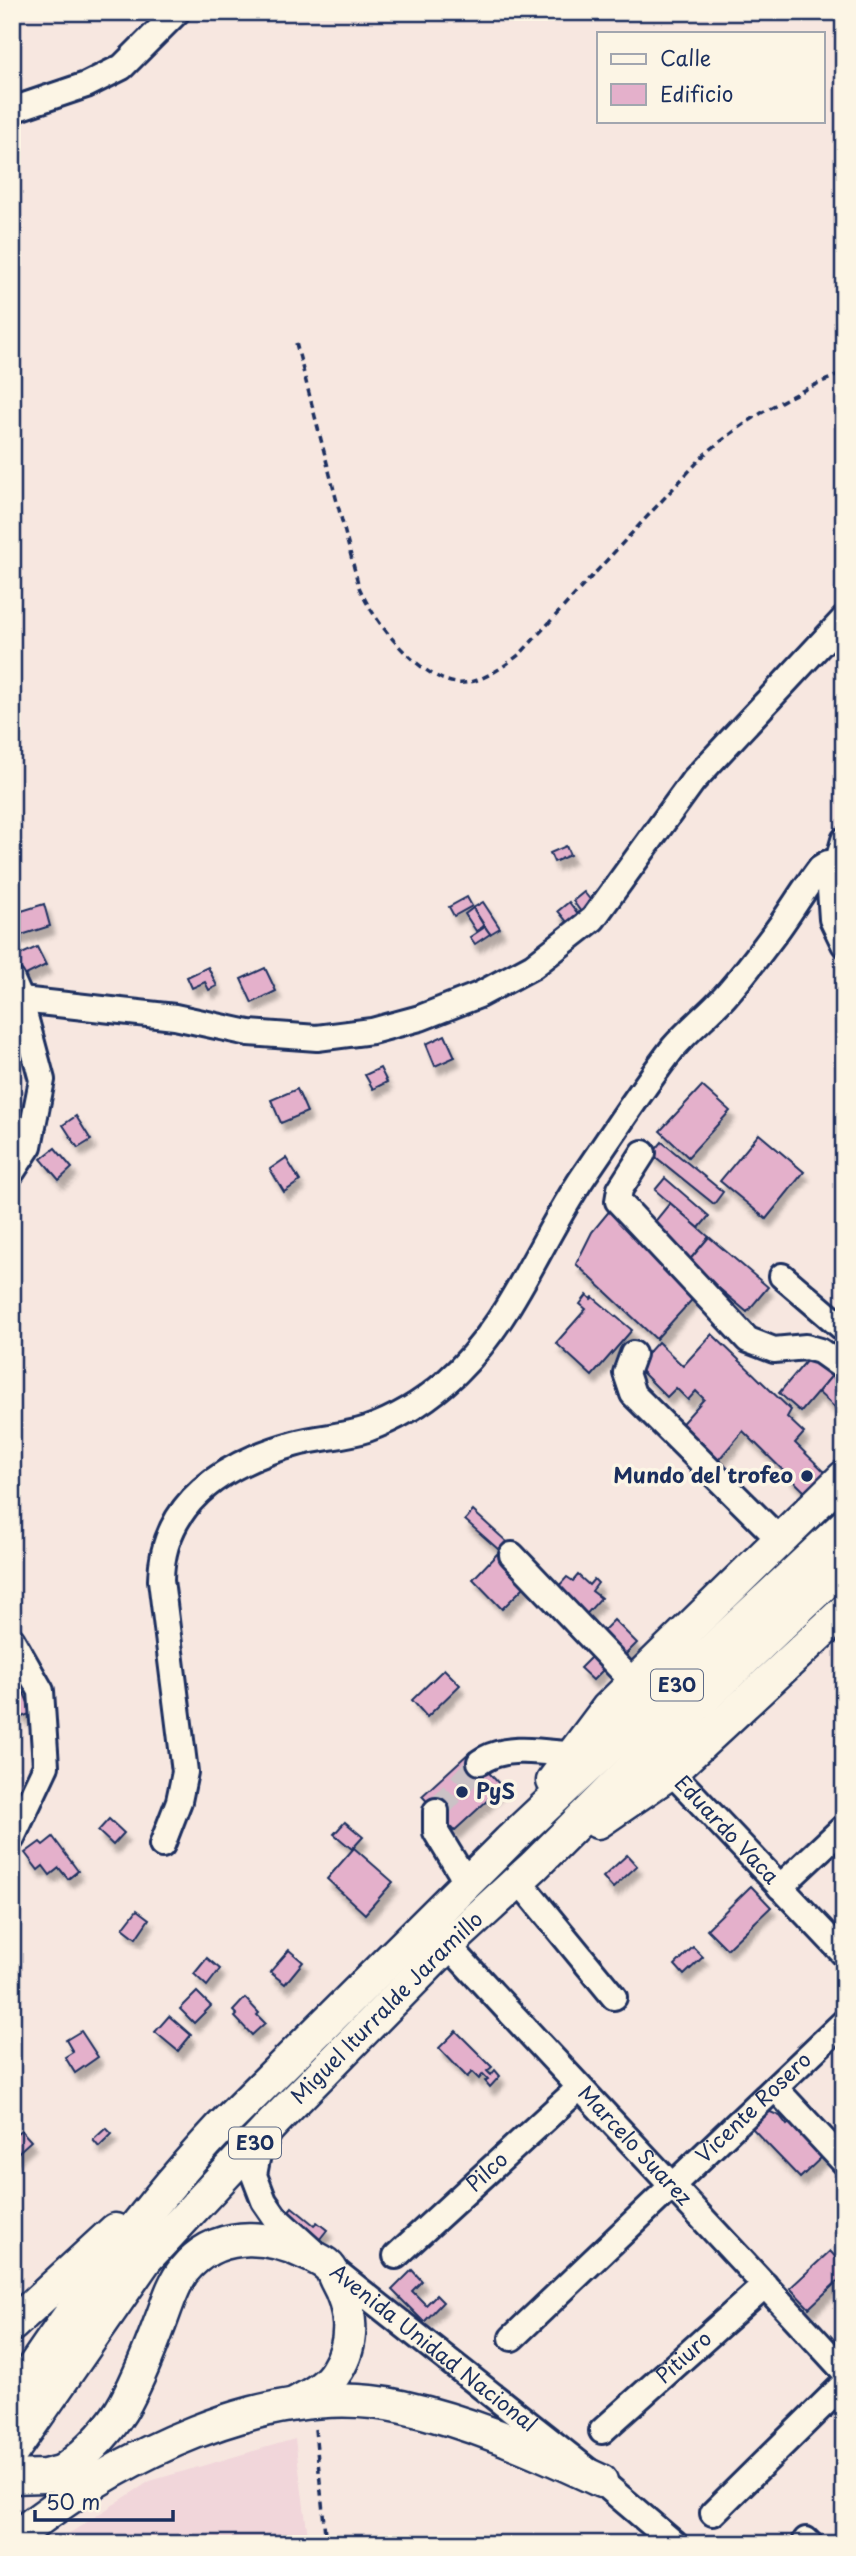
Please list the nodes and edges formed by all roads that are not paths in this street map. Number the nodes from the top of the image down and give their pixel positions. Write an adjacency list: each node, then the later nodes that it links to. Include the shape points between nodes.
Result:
1 (177, 12): 2 (street, via 122,67 86,85)
2 (12, 110)
3 (844, 619): 7 (street, via 693,781 593,919 533,966 479,995 372,1031 317,1038 249,1033)
4 (844, 840): 5 (street)
5 (837, 864): 6 (street, via 830,889 832,919); 29 (street, via 820,868 726,995 672,1050 583,1177 498,1325 456,1374 423,1401 385,1422 295,1444 250,1461 208,1486 181,1511 166,1542 161,1580 184,1772 179,1801)
6 (844, 944)
7 (15, 992): 9 (street, via 41,1080 29,1146)
8 (643, 1153): 13 (street, via 620,1189 618,1201 748,1340 774,1350 806,1347 820,1351)
9 (12, 1171)
10 (782, 1276): 11 (street)
11 (844, 1329)
12 (634, 1354): 16 (street, via 626,1373 633,1394)
13 (844, 1368)
14 (844, 1477): 16 (main road, Miguel Iturralde Jaramillo)
15 (844, 1526): 22 (main road, Miguel Iturralde Jaramillo / E30)
16 (780, 1540): 21 (main road, Miguel Iturralde Jaramillo)
17 (512, 1555): 21 (street)
18 (844, 1565): 22 (main road, Miguel Iturralde Jaramillo / E30)
19 (844, 1611): 22 (main road, Miguel Iturralde Jaramillo)
20 (12, 1640): 27 (street, via 41,1691 46,1766)
21 (634, 1683): 22 (main road, Miguel Iturralde Jaramillo)
22 (639, 1741): 23 (main road, Miguel Iturralde Jaramillo); 28 (main road, Miguel Iturralde Jaramillo / E30); 30 (main road, Miguel Iturralde Jaramillo); 32 (street, Eduardo Vaca)
23 (573, 1755): 24 (street, via 506,1752); 28 (main road, Miguel Iturralde Jaramillo)
24 (480, 1762)
25 (436, 1811): 31 (street, via 436,1832)
26 (844, 1827): 32 (street)
27 (12, 1838)
28 (509, 1841): 31 (main road, Miguel Iturralde Jaramillo / E30)
29 (162, 1845)
30 (526, 1873): 34 (main road, Miguel Iturralde Jaramillo / E30); 36 (street)
31 (467, 1883): 33 (main road, Miguel Iturralde Jaramillo / E30)
32 (780, 1887): 35 (street, Eduardo Vaca)
33 (430, 1920): 34 (street, Marcelo Suarez); 42 (main road, Miguel Iturralde Jaramillo / E30)
34 (448, 1945): 38 (street, Marcelo Suarez); 40 (main road, Miguel Iturralde Jaramillo / E30)
35 (844, 1954)
36 (614, 1997)
37 (844, 2022): 39 (street, Vicente Rosero)
38 (579, 2088): 43 (street, Marcelo Suarez); 44 (street, Pilco)
39 (775, 2088): 41 (street); 43 (street, Vicente Rosero)
40 (274, 2122): 45 (street, Avenida Unidad Nacional, via 258,2154 254,2175 275,2217); 54 (main road, Miguel Iturralde Jaramillo / E30, via 146,2259)
41 (844, 2162)
42 (183, 2168): 47 (main road); 50 (main road, Miguel Iturralde Jaramillo / E30, via 122,2244)
43 (673, 2184): 46 (street, Marcelo Suarez); 48 (street, Vicente Rosero)
44 (396, 2256)
45 (329, 2266): 52 (main road, via 351,2316 346,2351 337,2372 320,2390); 55 (main road, via 286,2246 248,2238 215,2245 196,2258 174,2287 125,2403 95,2443); 57 (street, Avenida Unidad Nacional)
46 (765, 2285): 49 (street, Marcelo Suarez); 53 (street, Pitiuro)
47 (12, 2325)
48 (512, 2338)
49 (844, 2371)
50 (12, 2399)
51 (839, 2399): 58 (street)
52 (283, 2406): 55 (main road, via 254,2404 212,2412 89,2465); 57 (main road, via 337,2400 401,2406 538,2451); 59 (main road, via 217,2423 128,2463 37,2519)
53 (602, 2431)
54 (12, 2452)
55 (53, 2474): 56 (main road)
56 (12, 2477)
57 (601, 2481): 60 (street, Avenida Unidad Nacional)
58 (713, 2513)
59 (12, 2540)
60 (675, 2544)

